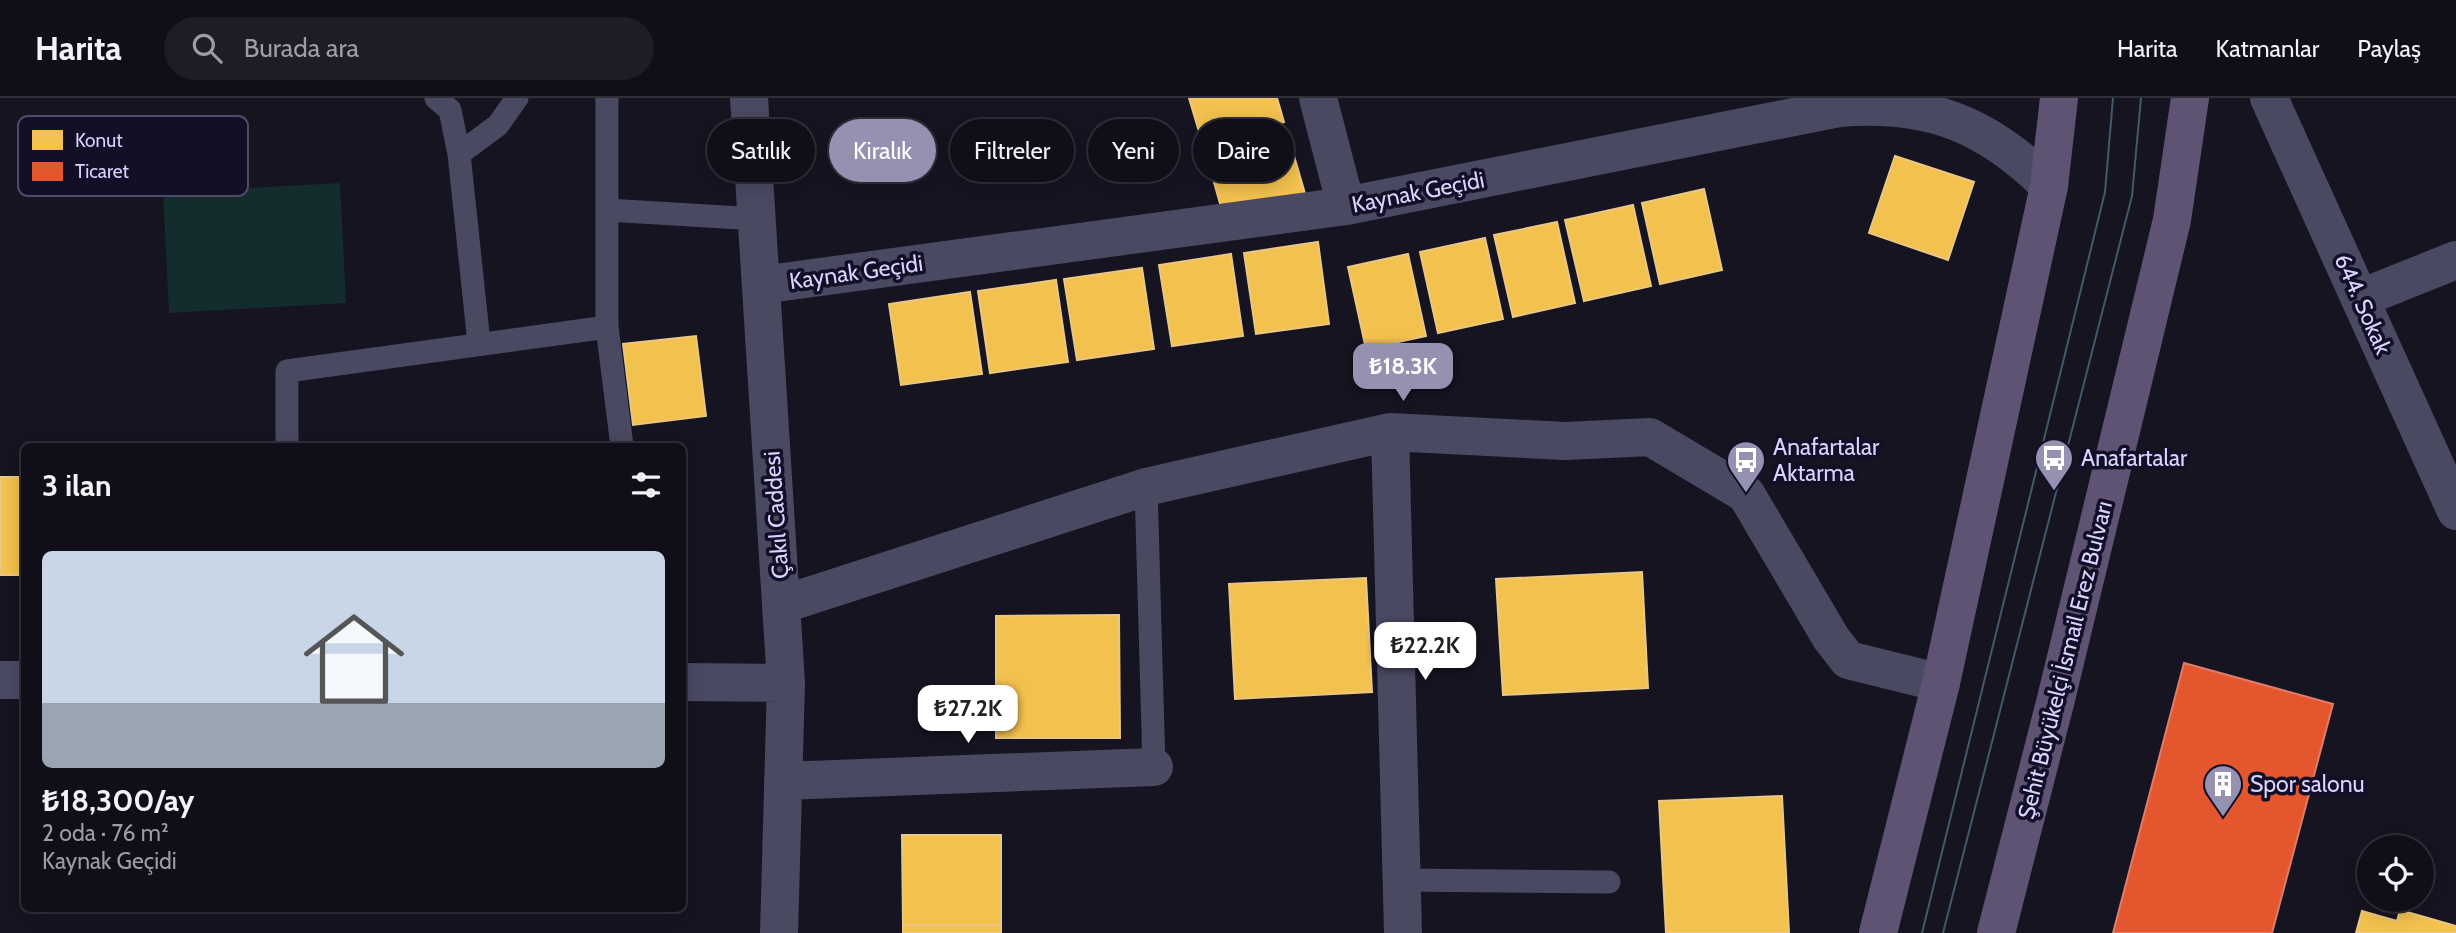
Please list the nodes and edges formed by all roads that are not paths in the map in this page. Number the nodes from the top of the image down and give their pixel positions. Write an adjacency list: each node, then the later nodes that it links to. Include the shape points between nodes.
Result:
1 (436, 98): 9 (lane, via 450,110)
2 (517, 98): 9 (lane, via 498,125)
3 (607, 98): 12 (lane)
4 (749, 98): 13 (street, Çakıl Caddesi)
5 (1318, 98): 11 (street)
6 (2059, 98): 10 (main road)
7 (2190, 98): 37 (main road, Şehit Büyükelçi İsmail Erez Bulvarı, via 2172,220)
8 (2269, 98): 16 (street, 644. Sokak)
9 (459, 154): 18 (lane)
10 (2049, 186): 11 (street, Kaynak Geçidi, via 1999,142 1970,126 1917,110 1872,105); 29 (main road)
11 (1346, 206): 15 (street, Kaynak Geçidi)
12 (607, 210): 13 (lane); 17 (lane)
13 (757, 219): 15 (street, Çakıl Caddesi)
14 (2456, 260): 16 (street)
15 (761, 285): 24 (street, Çakıl Caddesi)
16 (2361, 298): 23 (street, 644. Sokak)
17 (607, 327): 18 (lane); 21 (lane)
18 (479, 343): 20 (lane, via 286,371)
19 (1390, 432): 22 (street); 29 (street, via 1565,441 1650,437 1746,494 1848,660); 32 (street)
20 (287, 443)
21 (622, 443)
22 (1146, 487): 24 (street); 30 (lane)
23 (2456, 511)
24 (781, 605): 28 (street, Çakıl Caddesi)
25 (0, 680): 26 (street)
26 (21, 680)
27 (686, 682): 28 (street)
28 (786, 683): 31 (street, Çakıl Caddesi)
29 (1941, 683): 36 (main road)
30 (1154, 767): 31 (street)
31 (783, 781): 34 (street, Çakıl Caddesi)
32 (1401, 880): 33 (lane); 35 (street)
33 (1609, 882)
34 (779, 933)
35 (1403, 933)
36 (1878, 933)
37 (1996, 933)

